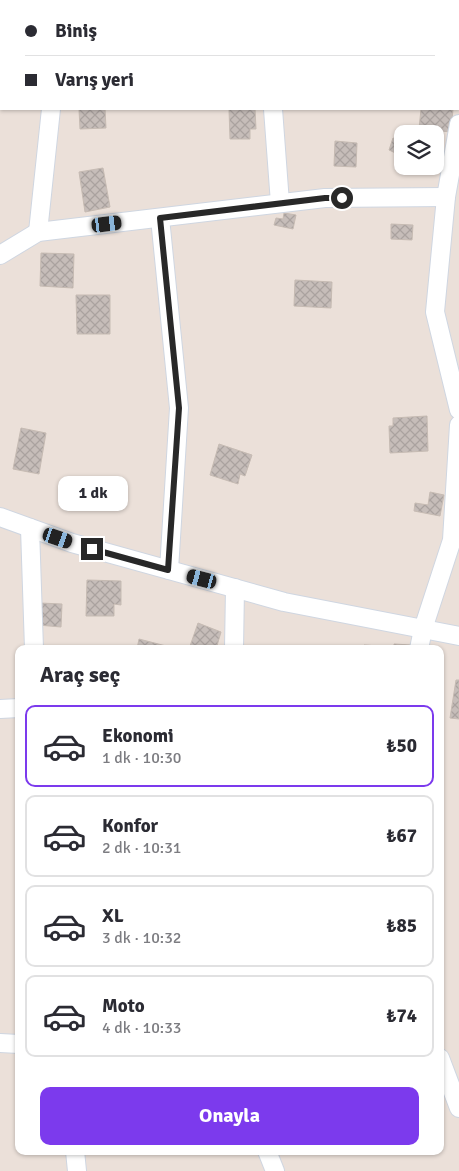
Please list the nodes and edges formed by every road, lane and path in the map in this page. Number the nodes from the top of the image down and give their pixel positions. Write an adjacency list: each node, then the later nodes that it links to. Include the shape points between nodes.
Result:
1 (51, 110): 7 (street)
2 (273, 110): 5 (street)
3 (459, 124): 4 (street)
4 (446, 197): 5 (street, via 325,198); 9 (street, via 435,312)
5 (280, 203): 6 (street)
6 (160, 218): 7 (street); 13 (street, via 179,408)
7 (38, 232): 8 (street)
8 (0, 255)
9 (459, 410)
10 (459, 425): 15 (street, via 452,540)
11 (0, 517): 12 (street)
12 (30, 528): 13 (street); 17 (street)
13 (168, 570): 14 (street)
14 (235, 588): 15 (street, via 284,602); 18 (street)
15 (423, 629): 16 (street); 19 (street)
16 (459, 636)
17 (34, 645)
18 (234, 645)
19 (420, 645)
20 (15, 708): 21 (street)
21 (0, 710)
22 (0, 1043): 23 (street)
23 (15, 1044)
24 (444, 1069): 25 (street)
25 (459, 1108)
26 (75, 1155): 28 (street)
27 (269, 1155): 29 (street)
28 (77, 1171)
29 (275, 1171)

